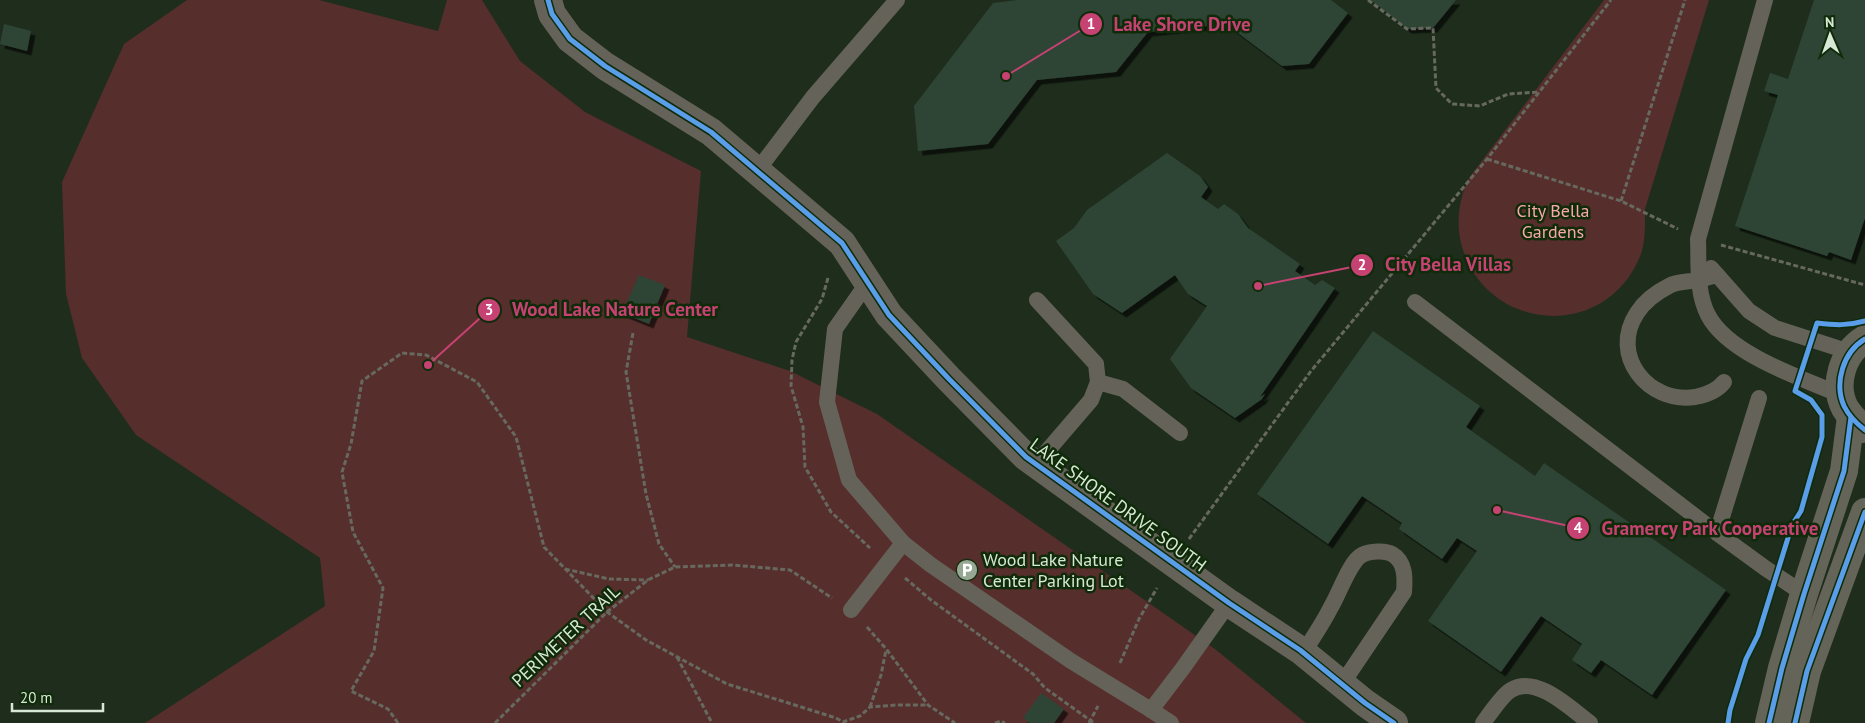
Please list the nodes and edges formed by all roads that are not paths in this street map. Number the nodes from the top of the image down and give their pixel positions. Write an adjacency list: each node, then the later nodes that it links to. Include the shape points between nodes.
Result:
1 (548, 0): 4 (street, LAKE SHORE DRIVE SOUTH, via 552,14 570,39 605,66 711,132)
2 (896, 0): 4 (lane, via 813,97)
3 (1765, 0): 5 (lane)
4 (757, 171): 8 (street, LAKE SHORE DRIVE SOUTH, via 842,243)
5 (1698, 239): 6 (lane); 7 (lane)
6 (1717, 275): 7 (lane); 11 (lane, via 1749,310 1775,328)
7 (1700, 280): 13 (lane, via 1670,285 1637,311 1628,337 1631,359 1652,388 1672,397 1702,396 1720,388); 15 (lane, via 1701,296 1708,315 1725,338)
8 (868, 282): 17 (street, LAKE SHORE DRIVE SOUTH, via 889,315); 20 (lane, via 835,329 827,402 849,480)
9 (1037, 300): 12 (lane, via 1096,364)
10 (1415, 302): 19 (lane)
11 (1858, 346): 15 (main road, via 1843,366 1842,373)
12 (1098, 382): 16 (lane, via 1123,389); 17 (lane, via 1091,400)
13 (1724, 382)
14 (1759, 398): 19 (lane)
15 (1852, 414): 21 (main road, via 1844,471)
16 (1180, 433)
17 (1036, 464): 22 (street, LAKE SHORE DRIVE SOUTH)
18 (1865, 512): 32 (main road, via 1808,671)
19 (1717, 533): 21 (lane)
20 (904, 543): 23 (lane); 26 (lane, via 1071,662)
21 (1804, 594): 31 (main road)
22 (1228, 603): 24 (street, LAKE SHORE DRIVE SOUTH); 26 (lane)
23 (851, 610)
24 (1303, 653): 25 (street, LAKE SHORE DRIVE SOUTH); 25 (lane, via 1354,562 1362,555 1377,551 1392,554 1406,576 1404,592)
25 (1342, 684): 28 (street, LAKE SHORE DRIVE SOUTH)
26 (1151, 710): 27 (lane)
27 (1171, 723)
28 (1394, 723)
29 (1483, 723): 30 (lane, via 1510,690 1522,686 1536,687 1555,696)
30 (1590, 723)
31 (1769, 723)
32 (1795, 723)

